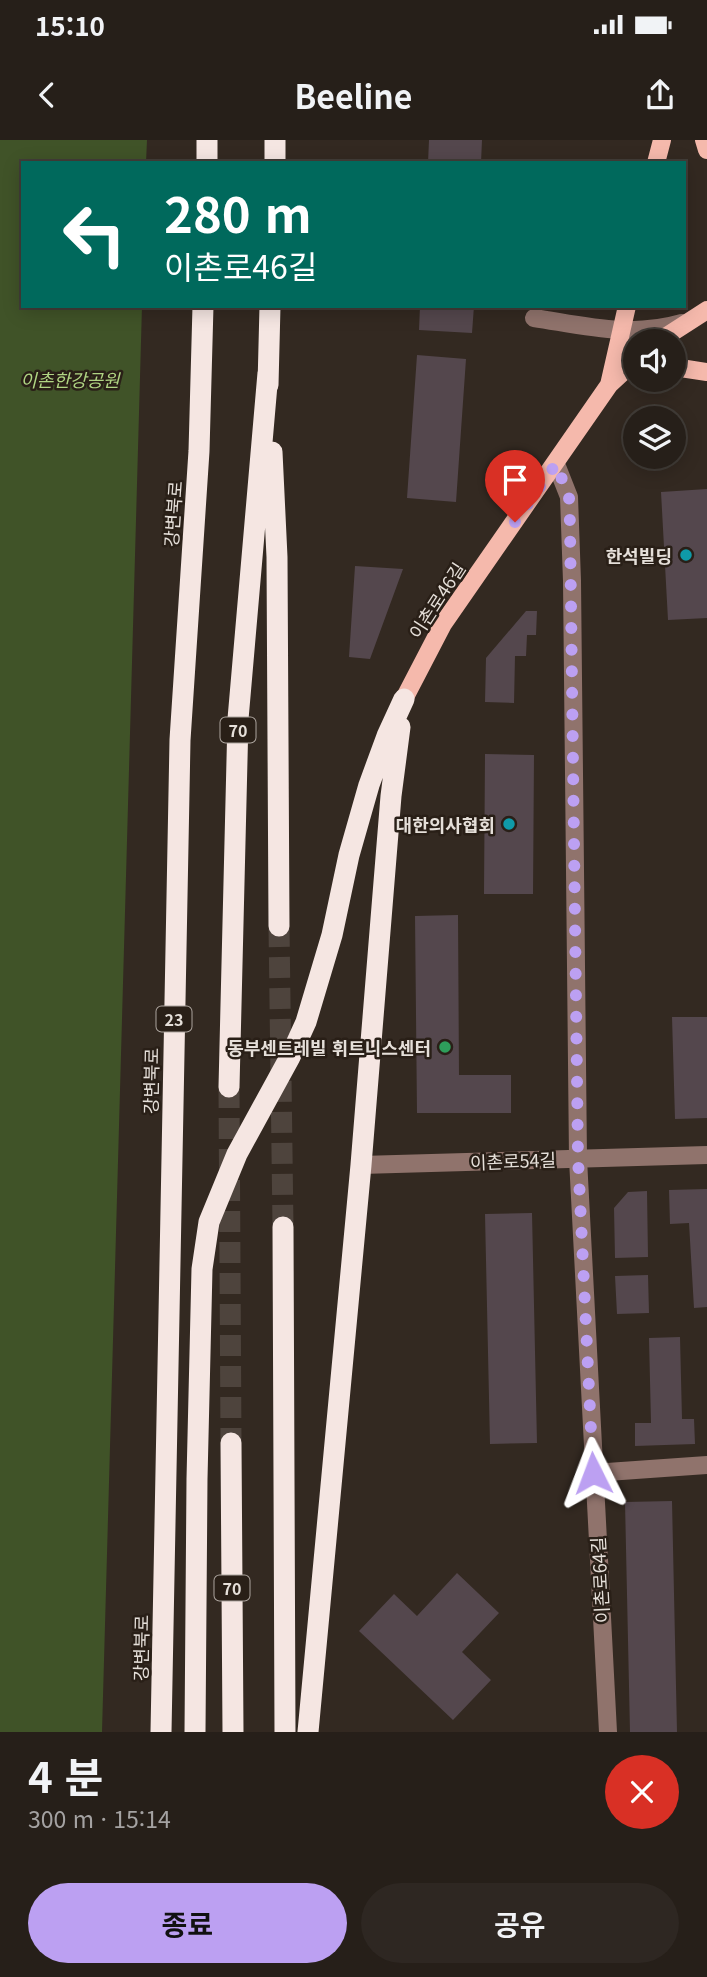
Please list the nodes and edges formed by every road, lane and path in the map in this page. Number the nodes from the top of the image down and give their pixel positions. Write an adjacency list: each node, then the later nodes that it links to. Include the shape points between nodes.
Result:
1 (207, 140): 6 (highway)
2 (275, 140): 7 (highway)
3 (662, 140): 8 (main road)
4 (704, 140): 5 (main road)
5 (707, 150)
6 (207, 161)
7 (275, 161)
8 (657, 161)
9 (203, 308): 34 (highway, 강변북로 / 23, via 180,740)
10 (270, 308): 20 (highway)
11 (627, 308): 16 (main road)
12 (707, 310): 14 (main road)
13 (534, 318): 16 (street)
14 (690, 321): 15 (main road); 16 (street, via 662,329)
15 (678, 329)
16 (622, 330): 17 (street); 22 (main road)
17 (623, 334)
18 (686, 369): 19 (main road)
19 (707, 372)
20 (268, 373): 25 (highway, via 277,557); 26 (highway, 70, via 238,719)
21 (623, 374): 22 (main road, 이촌로46길)
22 (609, 385): 23 (main road, 이촌로46길)
23 (556, 464): 24 (main road, 이촌로46길, via 443,624); 28 (street, 이촌로64길, via 569,497 572,581)
24 (404, 699): 29 (highway, via 391,796); 35 (highway, via 369,785 306,1022 237,1154 209,1222 202,1269)
25 (279, 926)
26 (229, 1087)
27 (707, 1155): 28 (street, 이촌로54길)
28 (578, 1158): 29 (street, 이촌로54길); 33 (street, 이촌로64길)
29 (361, 1165): 38 (highway)
30 (283, 1227): 37 (highway)
31 (231, 1443): 36 (highway, 70)
32 (707, 1465): 33 (street)
33 (593, 1473): 39 (street, 이촌로64길)
34 (161, 1732)
35 (195, 1732)
36 (233, 1732)
37 (285, 1732)
38 (308, 1732)
39 (608, 1732)

